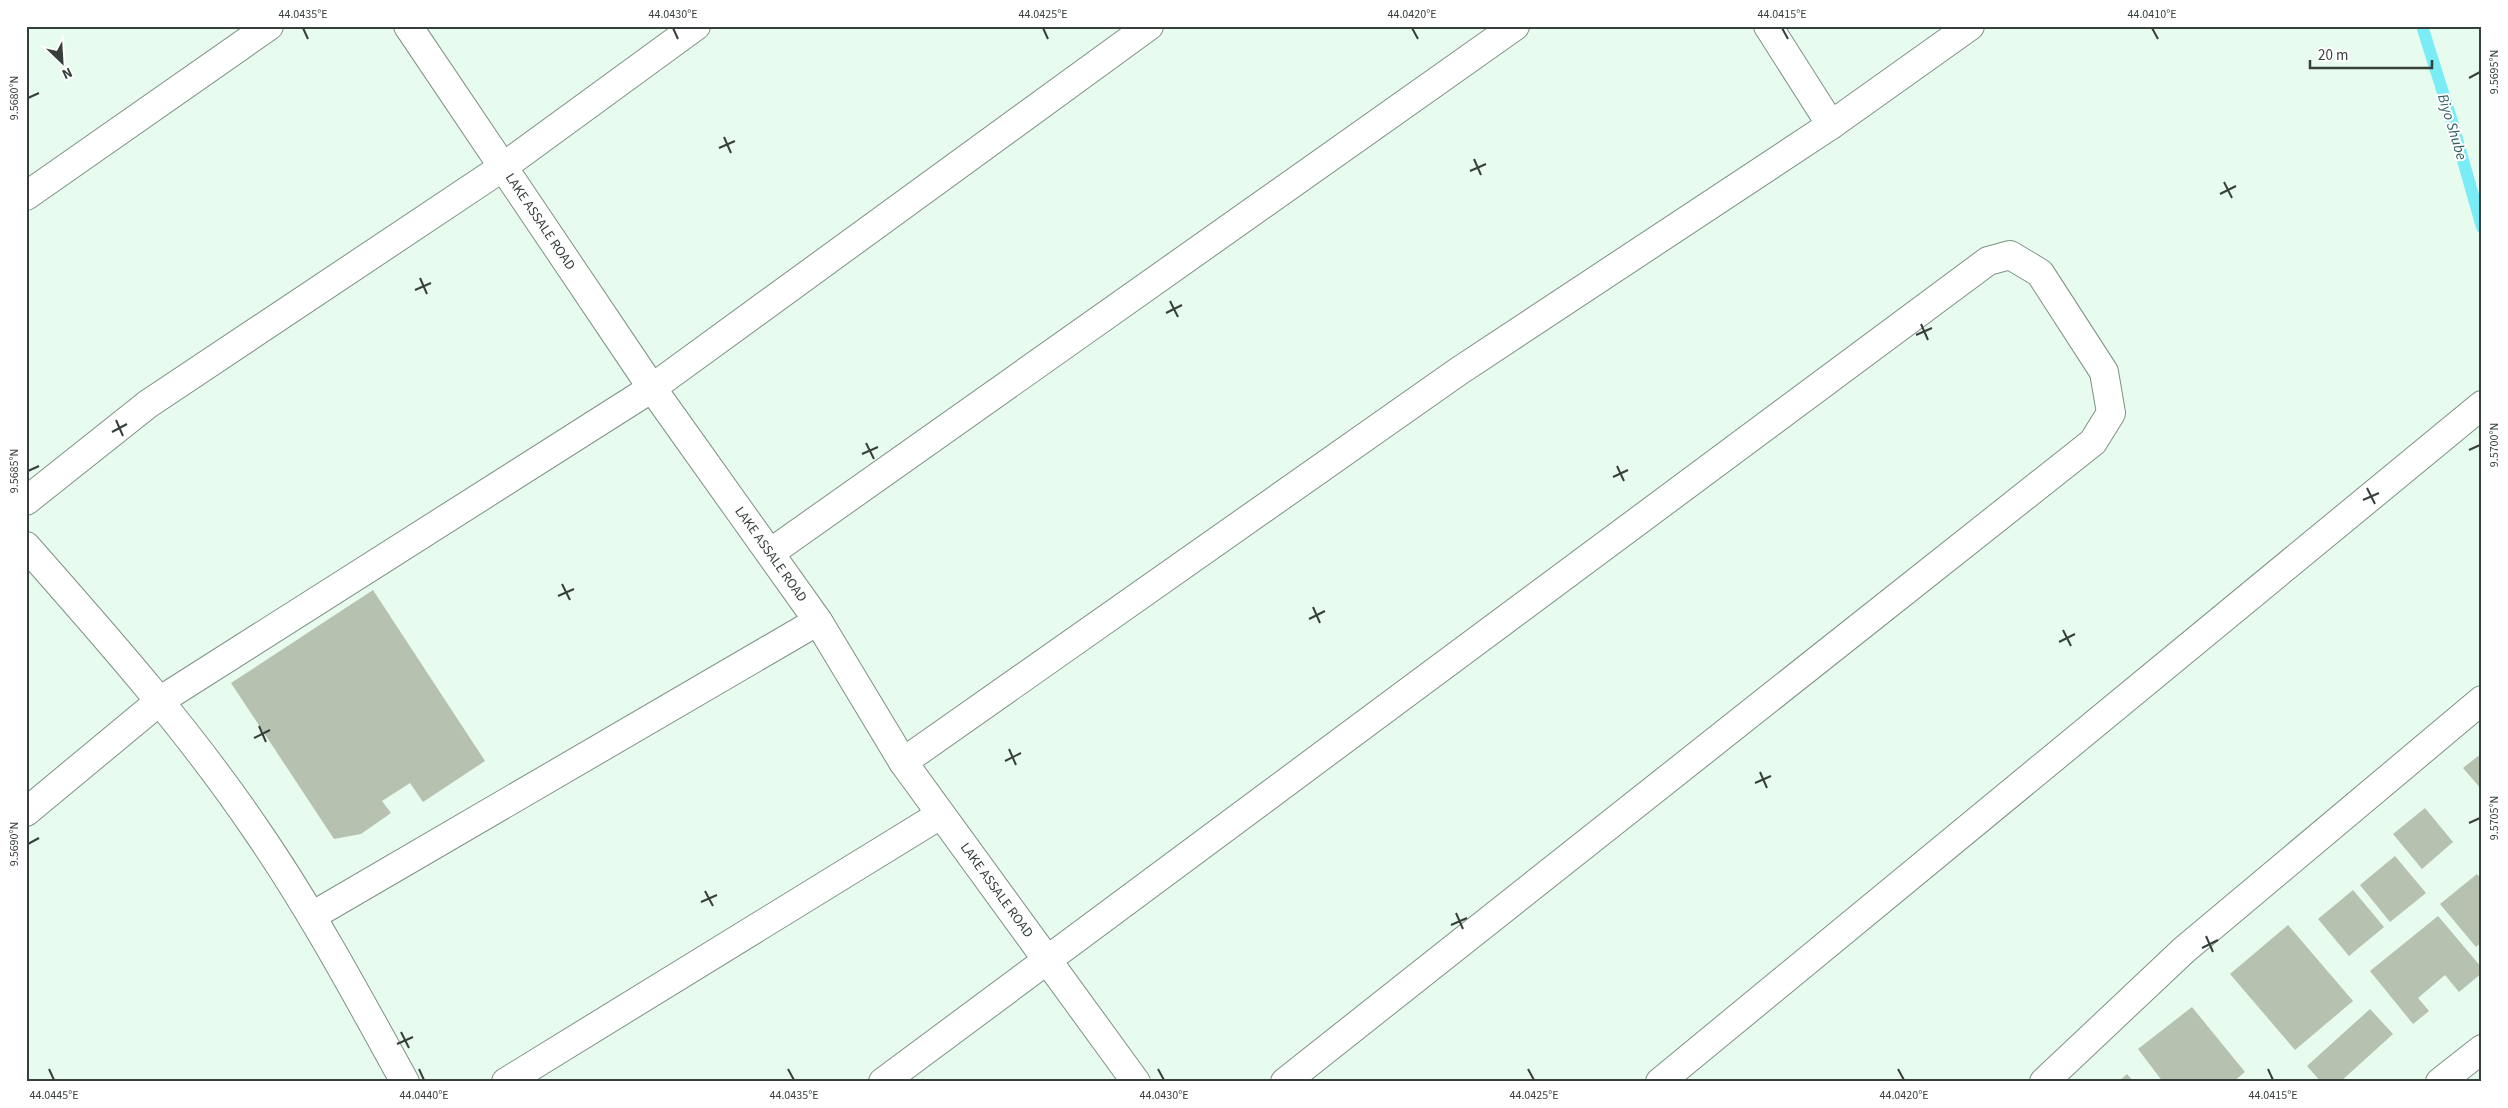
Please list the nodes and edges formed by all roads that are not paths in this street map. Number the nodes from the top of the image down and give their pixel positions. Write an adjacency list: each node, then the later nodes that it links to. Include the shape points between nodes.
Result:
1 (269, 26): 10 (street)
2 (408, 26): 9 (street, LAKE ASSALE ROAD)
3 (696, 26): 9 (street)
4 (1149, 26): 11 (street)
5 (1515, 26): 15 (street)
6 (1768, 26): 8 (street)
7 (1970, 26): 8 (street)
8 (1831, 125): 19 (street, via 1459,371)
9 (503, 167): 11 (street, LAKE ASSALE ROAD); 13 (street, via 148,404)
10 (26, 196)
11 (652, 388): 15 (street, LAKE ASSALE ROAD); 17 (street)
12 (2482, 405): 30 (street)
13 (26, 501)
14 (26, 546): 17 (street)
15 (770, 553): 16 (street, LAKE ASSALE ROAD)
16 (818, 620): 19 (street, LAKE ASSALE ROAD); 22 (street)
17 (161, 700): 20 (street); 22 (street, via 257,830)
18 (2482, 700): 31 (street, via 2184,950)
19 (903, 762): 21 (street, LAKE ASSALE ROAD)
20 (26, 812)
21 (940, 815): 23 (street, LAKE ASSALE ROAD); 26 (street)
22 (312, 916): 25 (street)
23 (1047, 962): 27 (street); 28 (street, LAKE ASSALE ROAD); 29 (street, via 1988,261 2010,255 2040,273 2104,372 2111,413 2092,442)
24 (2482, 1049): 32 (street)
25 (405, 1082)
26 (506, 1082)
27 (883, 1082)
28 (1136, 1082)
29 (1285, 1082)
30 (1660, 1082)
31 (2044, 1082)
32 (2440, 1082)

